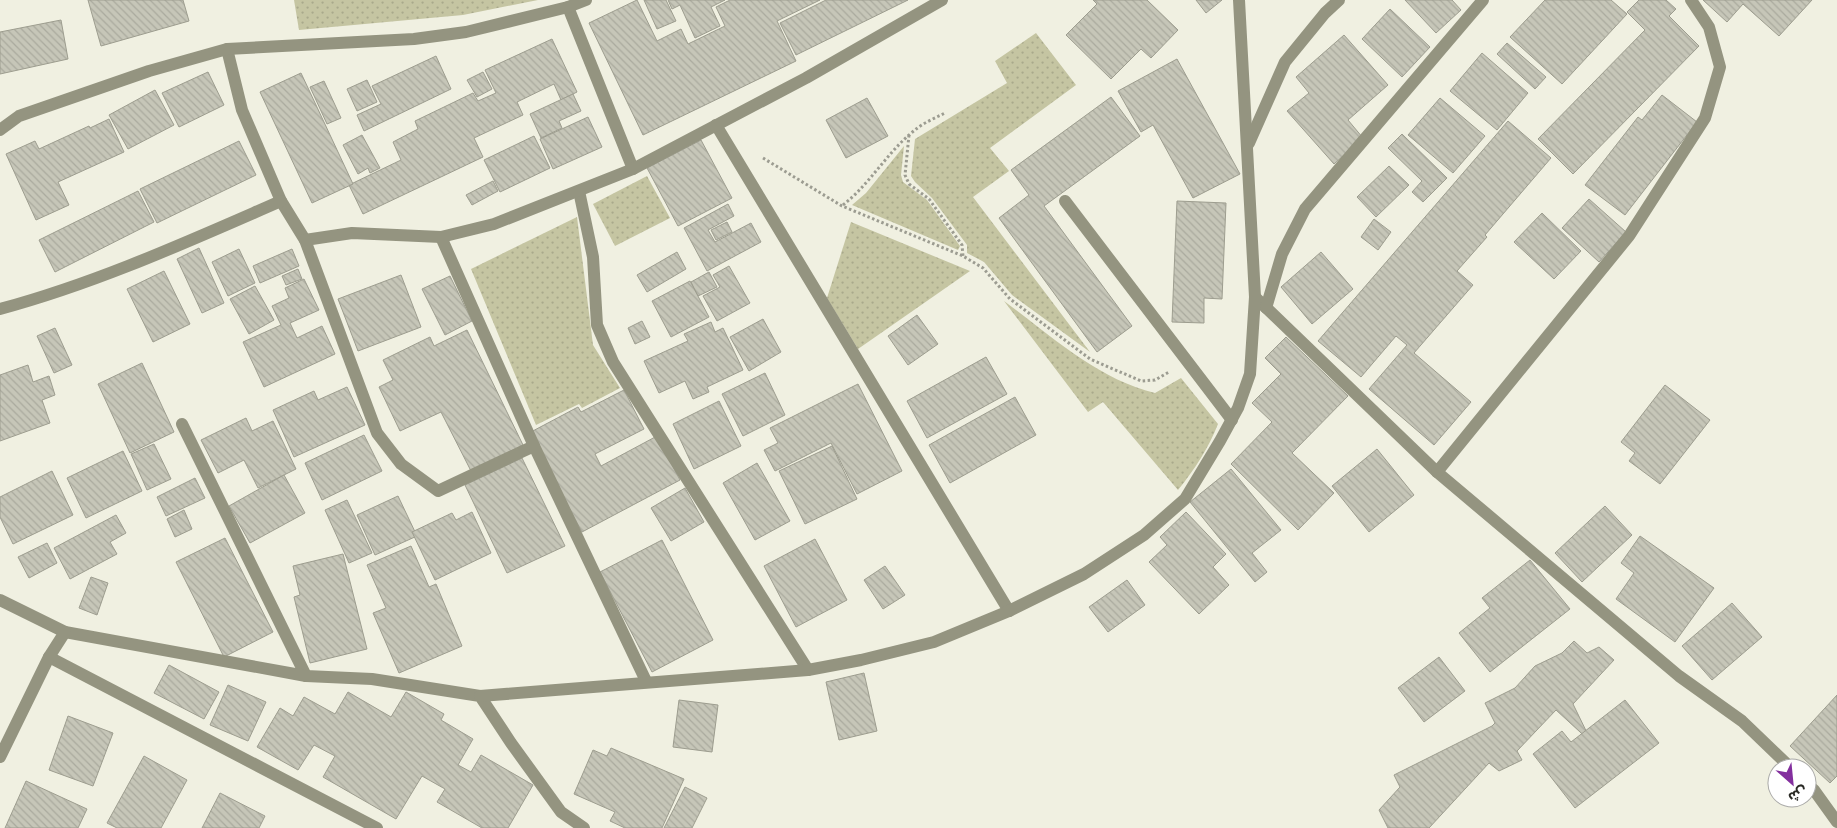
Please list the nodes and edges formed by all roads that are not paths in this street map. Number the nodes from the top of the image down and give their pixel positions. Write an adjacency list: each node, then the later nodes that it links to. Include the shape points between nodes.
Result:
1 (586, 0): 7 (street)
2 (940, 0): 9 (street, via 806,78)
3 (1239, 0): 11 (street)
4 (1339, 0): 11 (street, via 1285,62)
5 (1483, 0): 19 (street, via 1305,209 1282,254)
6 (1691, 0): 24 (street, via 1709,27 1720,67 1705,118 1629,236)
7 (568, 7): 8 (street, via 466,32 414,39); 12 (street)
8 (227, 49): 10 (street, via 149,71 19,116); 14 (street, via 242,110)
9 (716, 125): 12 (street); 26 (street)
10 (0, 130)
11 (1248, 145): 18 (street)
12 (633, 168): 13 (street)
13 (579, 190): 16 (street, via 494,224); 29 (street, via 592,257 597,325 613,362)
14 (281, 201): 17 (street); 20 (street, via 108,274)
15 (1065, 201): 21 (street)
16 (441, 237): 17 (street, via 352,234); 23 (street)
17 (305, 240): 23 (street, via 377,433 401,464 438,492)
18 (1255, 297): 19 (street); 21 (street, via 1250,374)
19 (1266, 308): 24 (street)
20 (0, 309)
21 (1232, 420): 26 (street, via 1185,499 1151,529 1084,574)
22 (182, 424): 30 (street)
23 (534, 446): 31 (street)
24 (1437, 472): 34 (street, via 1679,676 1742,721)
25 (0, 600): 27 (street)
26 (1009, 611): 29 (street, via 934,642)
27 (65, 632): 28 (street); 30 (street)
28 (49, 657): 33 (street); 37 (street)
29 (808, 670): 31 (street)
30 (306, 676): 32 (street, via 372,679)
31 (646, 681): 32 (street)
32 (480, 696): 38 (street, via 561,812)
33 (0, 757)
34 (1781, 758)
35 (1817, 794): 36 (street)
36 (1837, 822)
37 (377, 828)
38 (584, 828)

